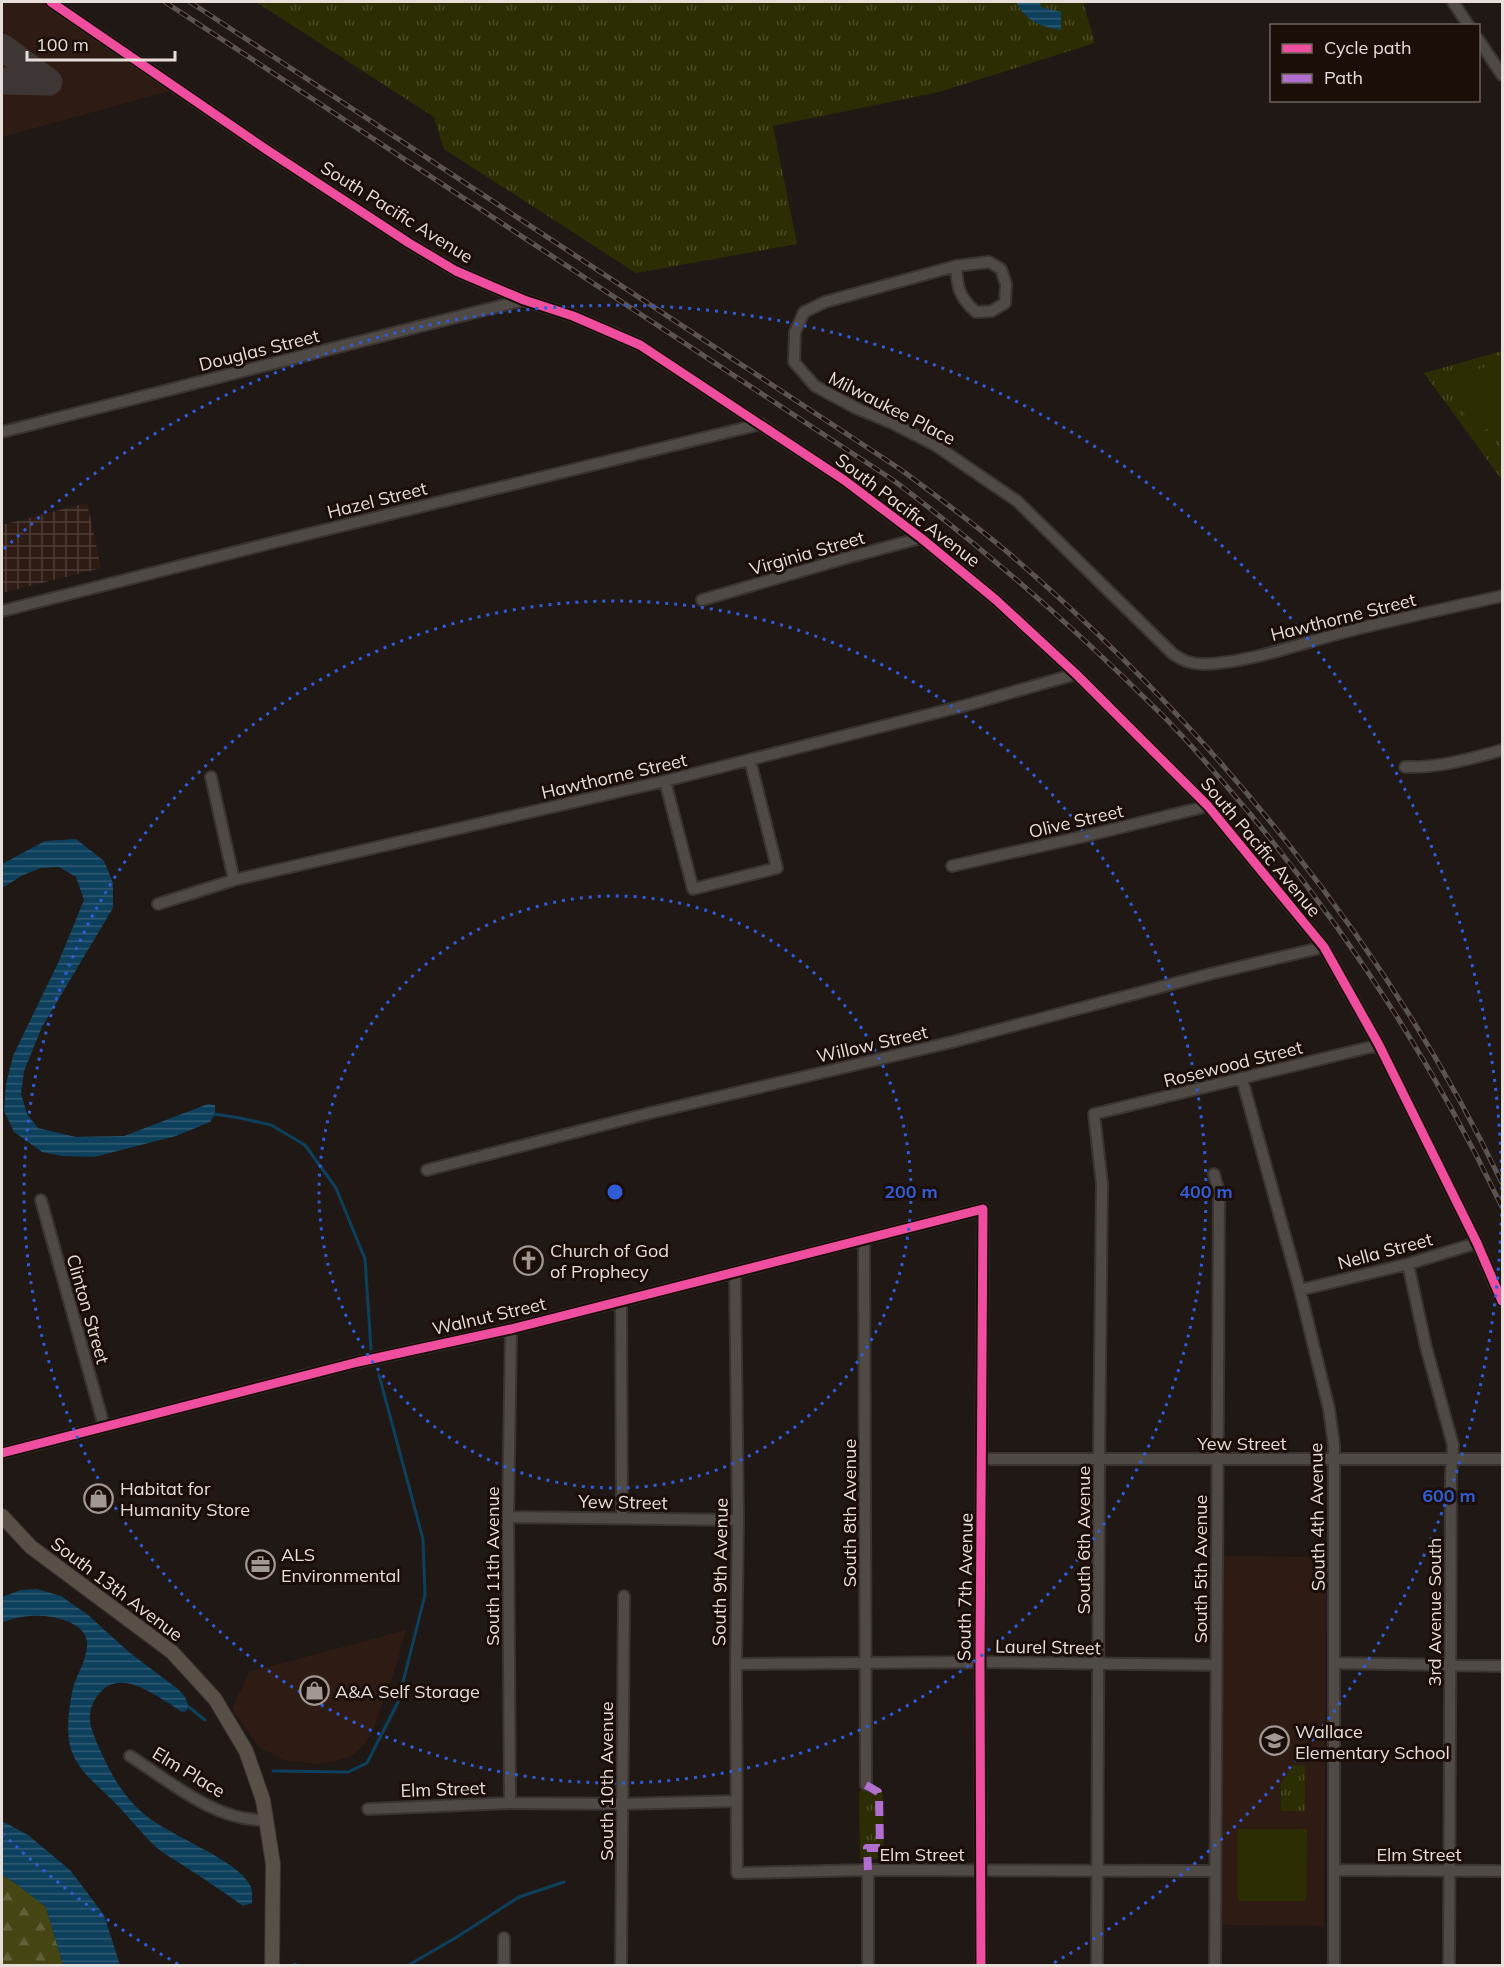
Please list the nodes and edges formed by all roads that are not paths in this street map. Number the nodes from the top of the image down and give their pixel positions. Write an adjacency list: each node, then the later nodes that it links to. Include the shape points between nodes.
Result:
1 (51, 2): 7 (street, South Pacific Avenue, via 409,243 456,271)
2 (1453, 2): 3 (street)
3 (1468, 24)
4 (1480, 40): 5 (street)
5 (1503, 75)
6 (956, 266): 6 (street, via 988,262 1001,269 1006,284 1005,303 992,311 976,312 964,302); 14 (street, Milwaukee Place, via 825,302 804,312 795,332 794,362 815,386 935,445 1017,501 1173,654)
7 (524, 300): 8 (street, South Pacific Avenue, via 640,345); 9 (street, Douglas Street)
8 (761, 424): 10 (street, South Pacific Avenue); 13 (street, Hazel Street)
9 (2, 432)
10 (921, 538): 12 (street, Virginia Street); 15 (street, South Pacific Avenue)
11 (1503, 596): 14 (street, Hawthorne Street, via 1257,656)
12 (702, 600)
13 (2, 611)
14 (1190, 664)
15 (1076, 674): 17 (street, Hawthorne Street); 21 (street, South Pacific Avenue)
16 (1503, 750): 18 (street, via 1459,762)
17 (750, 760): 20 (street, Hawthorne Street); 20 (street, via 777,868 693,890)
18 (1405, 766)
19 (211, 777): 23 (street)
20 (665, 781): 23 (street, Hawthorne Street)
21 (1208, 806): 22 (street, Olive Street); 25 (street, South Pacific Avenue)
22 (952, 866)
23 (234, 880): 24 (street, Hawthorne Street)
24 (158, 904)
25 (1324, 947): 26 (street, South Pacific Avenue); 29 (street, Willow Street)
26 (1379, 1045): 27 (street, Rosewood Street); 34 (street, South Pacific Avenue)
27 (1242, 1079): 28 (street, Rosewood Street); 37 (street, South 4th Avenue)
28 (1094, 1114): 44 (street, South 6th Avenue, via 1102,1184)
29 (427, 1170)
30 (1214, 1174): 45 (street, South 5th Avenue, via 1219,1191)
31 (41, 1200): 41 (street, Clinton Street)
32 (983, 1209): 33 (street, Walnut Street); 43 (street, South 7th Avenue)
33 (864, 1240): 36 (street, Walnut Street); 54 (street, South 8th Avenue)
34 (1477, 1243): 35 (street, Nella Street); 39 (street, South Pacific Avenue)
35 (1408, 1264): 37 (street, Nella Street); 47 (street, 3rd Avenue South, via 1453,1445)
36 (735, 1272): 38 (street, Walnut Street); 52 (street, South 9th Avenue)
37 (1300, 1290): 46 (street, South 4th Avenue, via 1329,1409)
38 (621, 1301): 40 (street, Walnut Street); 51 (street)
39 (1503, 1301)
40 (511, 1329): 41 (street, Walnut Street, via 358,1362); 50 (street, South 11th Avenue)
41 (104, 1426): 42 (street, Walnut Street)
42 (2, 1453)
43 (982, 1459): 44 (street, Yew Street); 55 (street, South 7th Avenue)
44 (1099, 1459): 45 (street, Yew Street); 58 (street, South 6th Avenue)
45 (1216, 1460): 46 (street, Yew Street); 59 (street, South 5th Avenue)
46 (1334, 1460): 47 (street, Yew Street); 56 (street, South 4th Avenue)
47 (1452, 1460): 48 (street, Yew Street); 60 (street, 3rd Avenue South)
48 (1503, 1460)
49 (2, 1516): 68 (main road, South 13th Avenue, via 31,1547 172,1652 215,1699 246,1751)
50 (508, 1517): 51 (street, Yew Street); 65 (street, South 11th Avenue)
51 (622, 1518): 52 (street, Yew Street)
52 (738, 1520): 57 (street, South 9th Avenue)
53 (624, 1596): 66 (street, South 10th Avenue)
54 (866, 1662): 55 (street, Laurel Street); 57 (street, Laurel Street); 63 (street, South 8th Avenue)
55 (980, 1662): 58 (street, Laurel Street); 70 (street, South 7th Avenue)
56 (1335, 1663): 60 (street); 72 (street, South 4th Avenue)
57 (736, 1664): 64 (street, South 9th Avenue)
58 (1100, 1664): 59 (street, Laurel Street); 71 (street, South 6th Avenue)
59 (1216, 1665): 74 (street, South 5th Avenue)
60 (1451, 1666): 61 (street); 73 (street, 3rd Avenue South)
61 (1503, 1666)
62 (130, 1756): 68 (street, Elm Place, via 230,1816)
63 (866, 1785)
64 (736, 1802): 66 (street, Elm Street); 76 (street, South 9th Avenue)
65 (510, 1803): 66 (street, Elm Street); 67 (street, Elm Street)
66 (622, 1804): 80 (street, South 10th Avenue)
67 (368, 1809)
68 (266, 1820): 78 (main road, South 13th Avenue, via 273,1864)
69 (868, 1870): 70 (street, Elm Street); 76 (street, Elm Street); 81 (street)
70 (981, 1870): 71 (street, Elm Street); 82 (street, South 7th Avenue)
71 (1097, 1870): 74 (street, Elm Street); 83 (street, South 6th Avenue)
72 (1335, 1870): 73 (street, Elm Street); 85 (street, South 4th Avenue)
73 (1450, 1870): 75 (street, Elm Street); 86 (street, 3rd Avenue South)
74 (1214, 1871): 84 (street, South 5th Avenue)
75 (1503, 1871)
76 (737, 1873)
77 (504, 1938): 79 (street)
78 (272, 1965)
79 (504, 1965)
80 (621, 1965)
81 (868, 1965)
82 (981, 1965)
83 (1097, 1965)
84 (1215, 1965)
85 (1334, 1965)
86 (1449, 1965)

